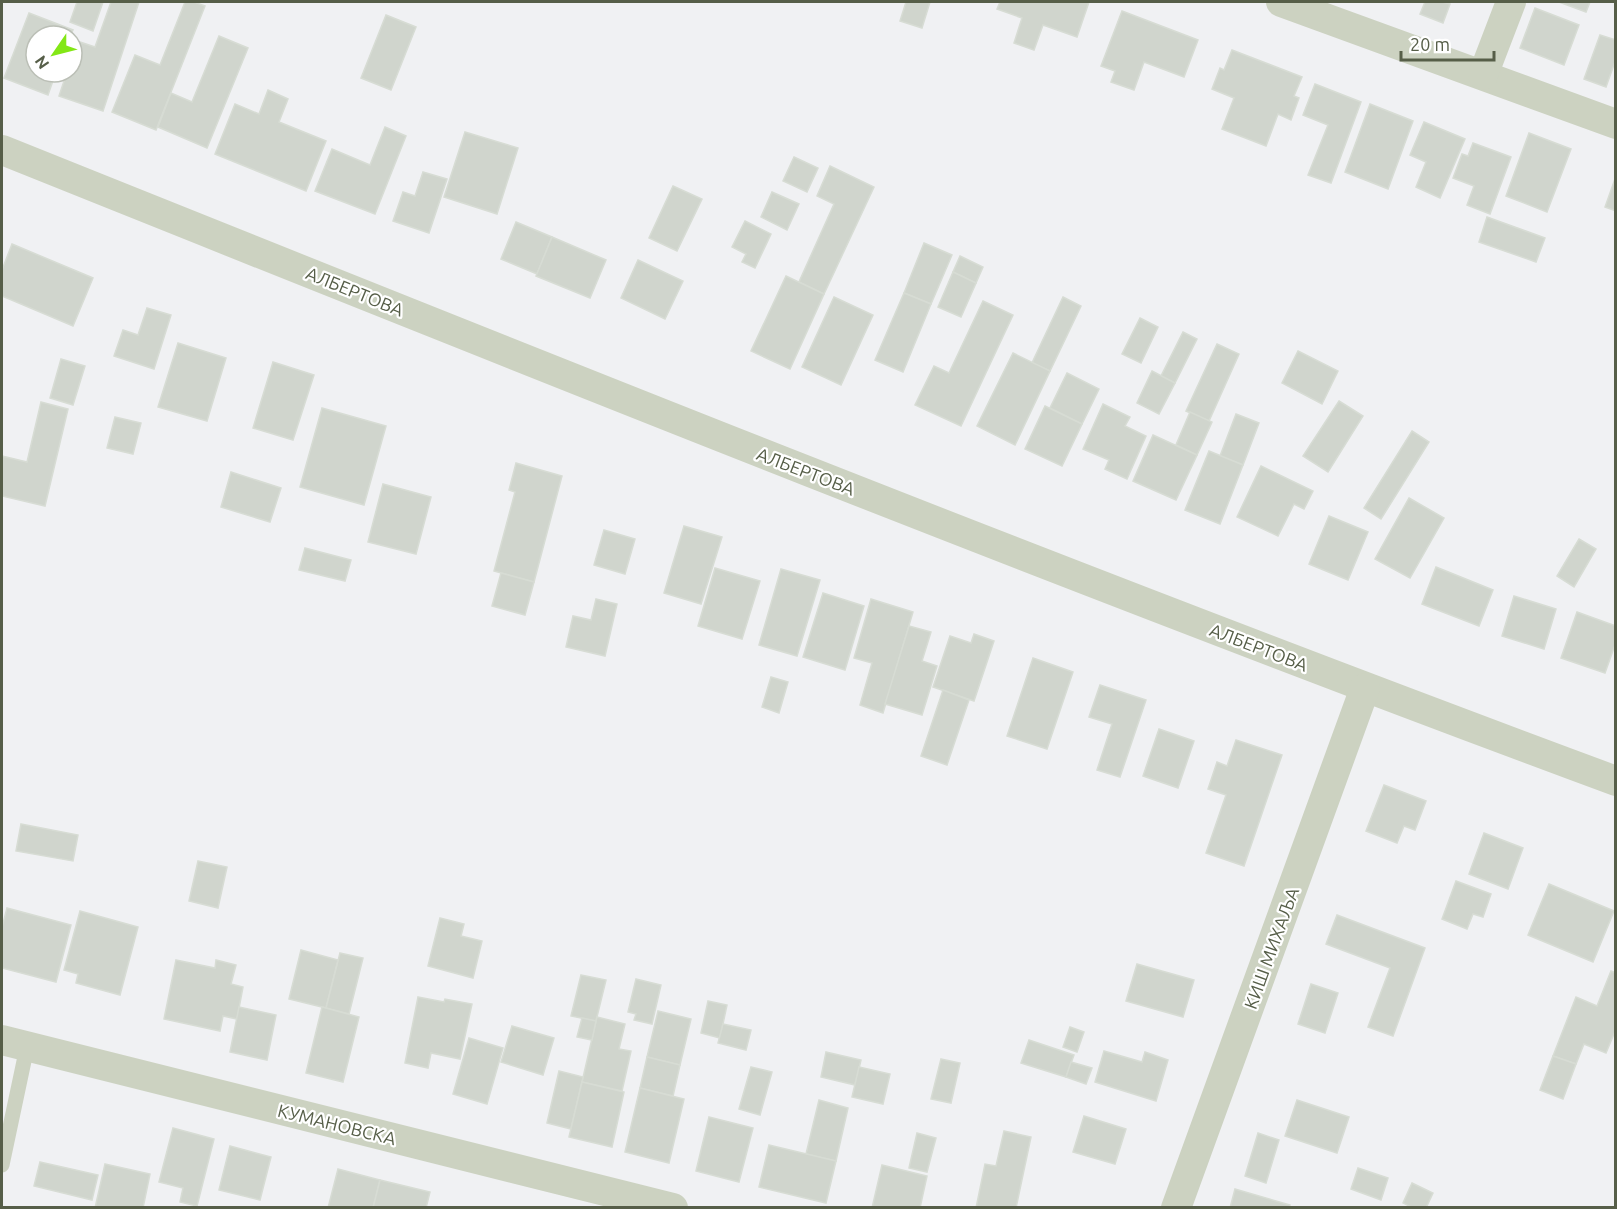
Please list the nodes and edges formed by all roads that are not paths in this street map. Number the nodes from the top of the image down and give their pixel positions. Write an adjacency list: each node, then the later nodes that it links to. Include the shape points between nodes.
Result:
1 (1281, 2): 3 (street)
2 (1511, 2): 3 (street)
3 (1483, 75): 4 (street)
4 (1616, 124)
5 (2, 150): 6 (street, АЛБЕРТОВА, via 683,423)
6 (1365, 688): 7 (street, АЛБЕРТОВА); 11 (street, КИШ МИХАЉА)
7 (1616, 781)
8 (14, 1043): 9 (lane); 10 (street, КУМАНОВСКА)
9 (2, 1165)
10 (674, 1208)
11 (1176, 1208)

